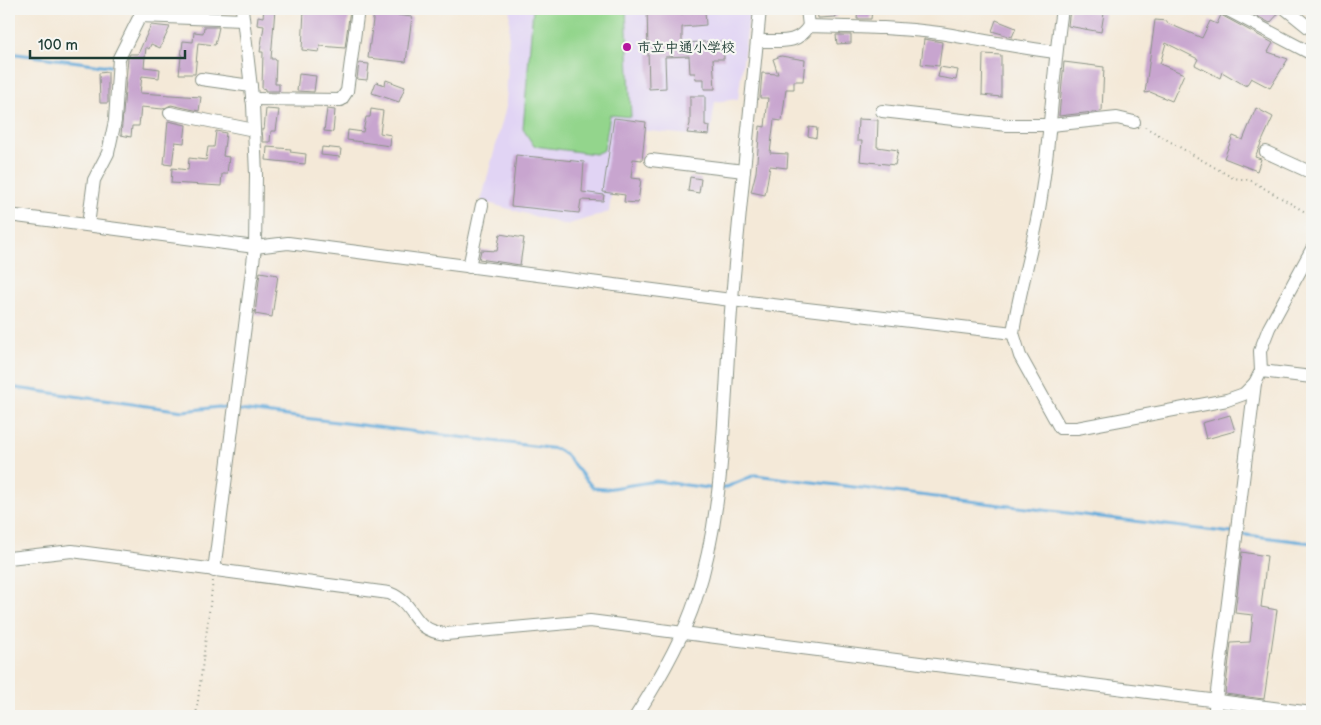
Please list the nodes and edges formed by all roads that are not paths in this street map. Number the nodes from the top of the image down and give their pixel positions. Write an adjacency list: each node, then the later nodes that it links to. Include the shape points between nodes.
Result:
1 (358, 9): 16 (street, via 348,91 341,100)
2 (760, 9): 12 (street)
3 (807, 9): 10 (street)
4 (1062, 9): 13 (street)
5 (1226, 9): 8 (street)
6 (1286, 9): 11 (street)
7 (140, 12): 9 (street); 28 (street, via 119,58 115,121 108,153 94,180)
8 (1248, 13): 14 (street)
9 (242, 14): 16 (street)
10 (809, 26): 12 (street, via 797,40); 13 (street, via 938,33 977,42)
11 (1312, 30)
12 (757, 41): 24 (street)
13 (1055, 52): 20 (street)
14 (1312, 54)
15 (201, 79): 16 (street)
16 (251, 92): 21 (street)
17 (882, 111): 20 (street, via 1007,125)
18 (170, 113): 21 (street)
19 (1134, 122): 20 (street, via 1117,118)
20 (1050, 125): 33 (street, via 1039,210)
21 (254, 130): 29 (street)
22 (1266, 152): 25 (street)
23 (652, 160): 24 (street)
24 (744, 171): 32 (street)
25 (1312, 173)
26 (482, 205): 31 (street)
27 (9, 216): 28 (street)
28 (88, 226): 29 (street)
29 (255, 247): 31 (street, via 288,243); 38 (street)
30 (1312, 249): 34 (street, via 1269,328 1260,351)
31 (469, 267): 32 (street)
32 (731, 300): 33 (street); 39 (street, via 720,473 712,537 696,599)
33 (1013, 332): 36 (street, via 1020,356 1060,428 1077,428 1227,400 1244,394)
34 (1261, 371): 35 (street); 36 (street)
35 (1312, 377)
36 (1255, 383): 40 (street)
37 (9, 558): 38 (street, via 72,551)
38 (214, 571): 39 (street, via 389,593 399,597 423,627 432,633 590,622)
39 (682, 634): 40 (street); 42 (street)
40 (1216, 701): 41 (street); 43 (street)
41 (1312, 713)
42 (636, 716)
43 (1214, 716)

